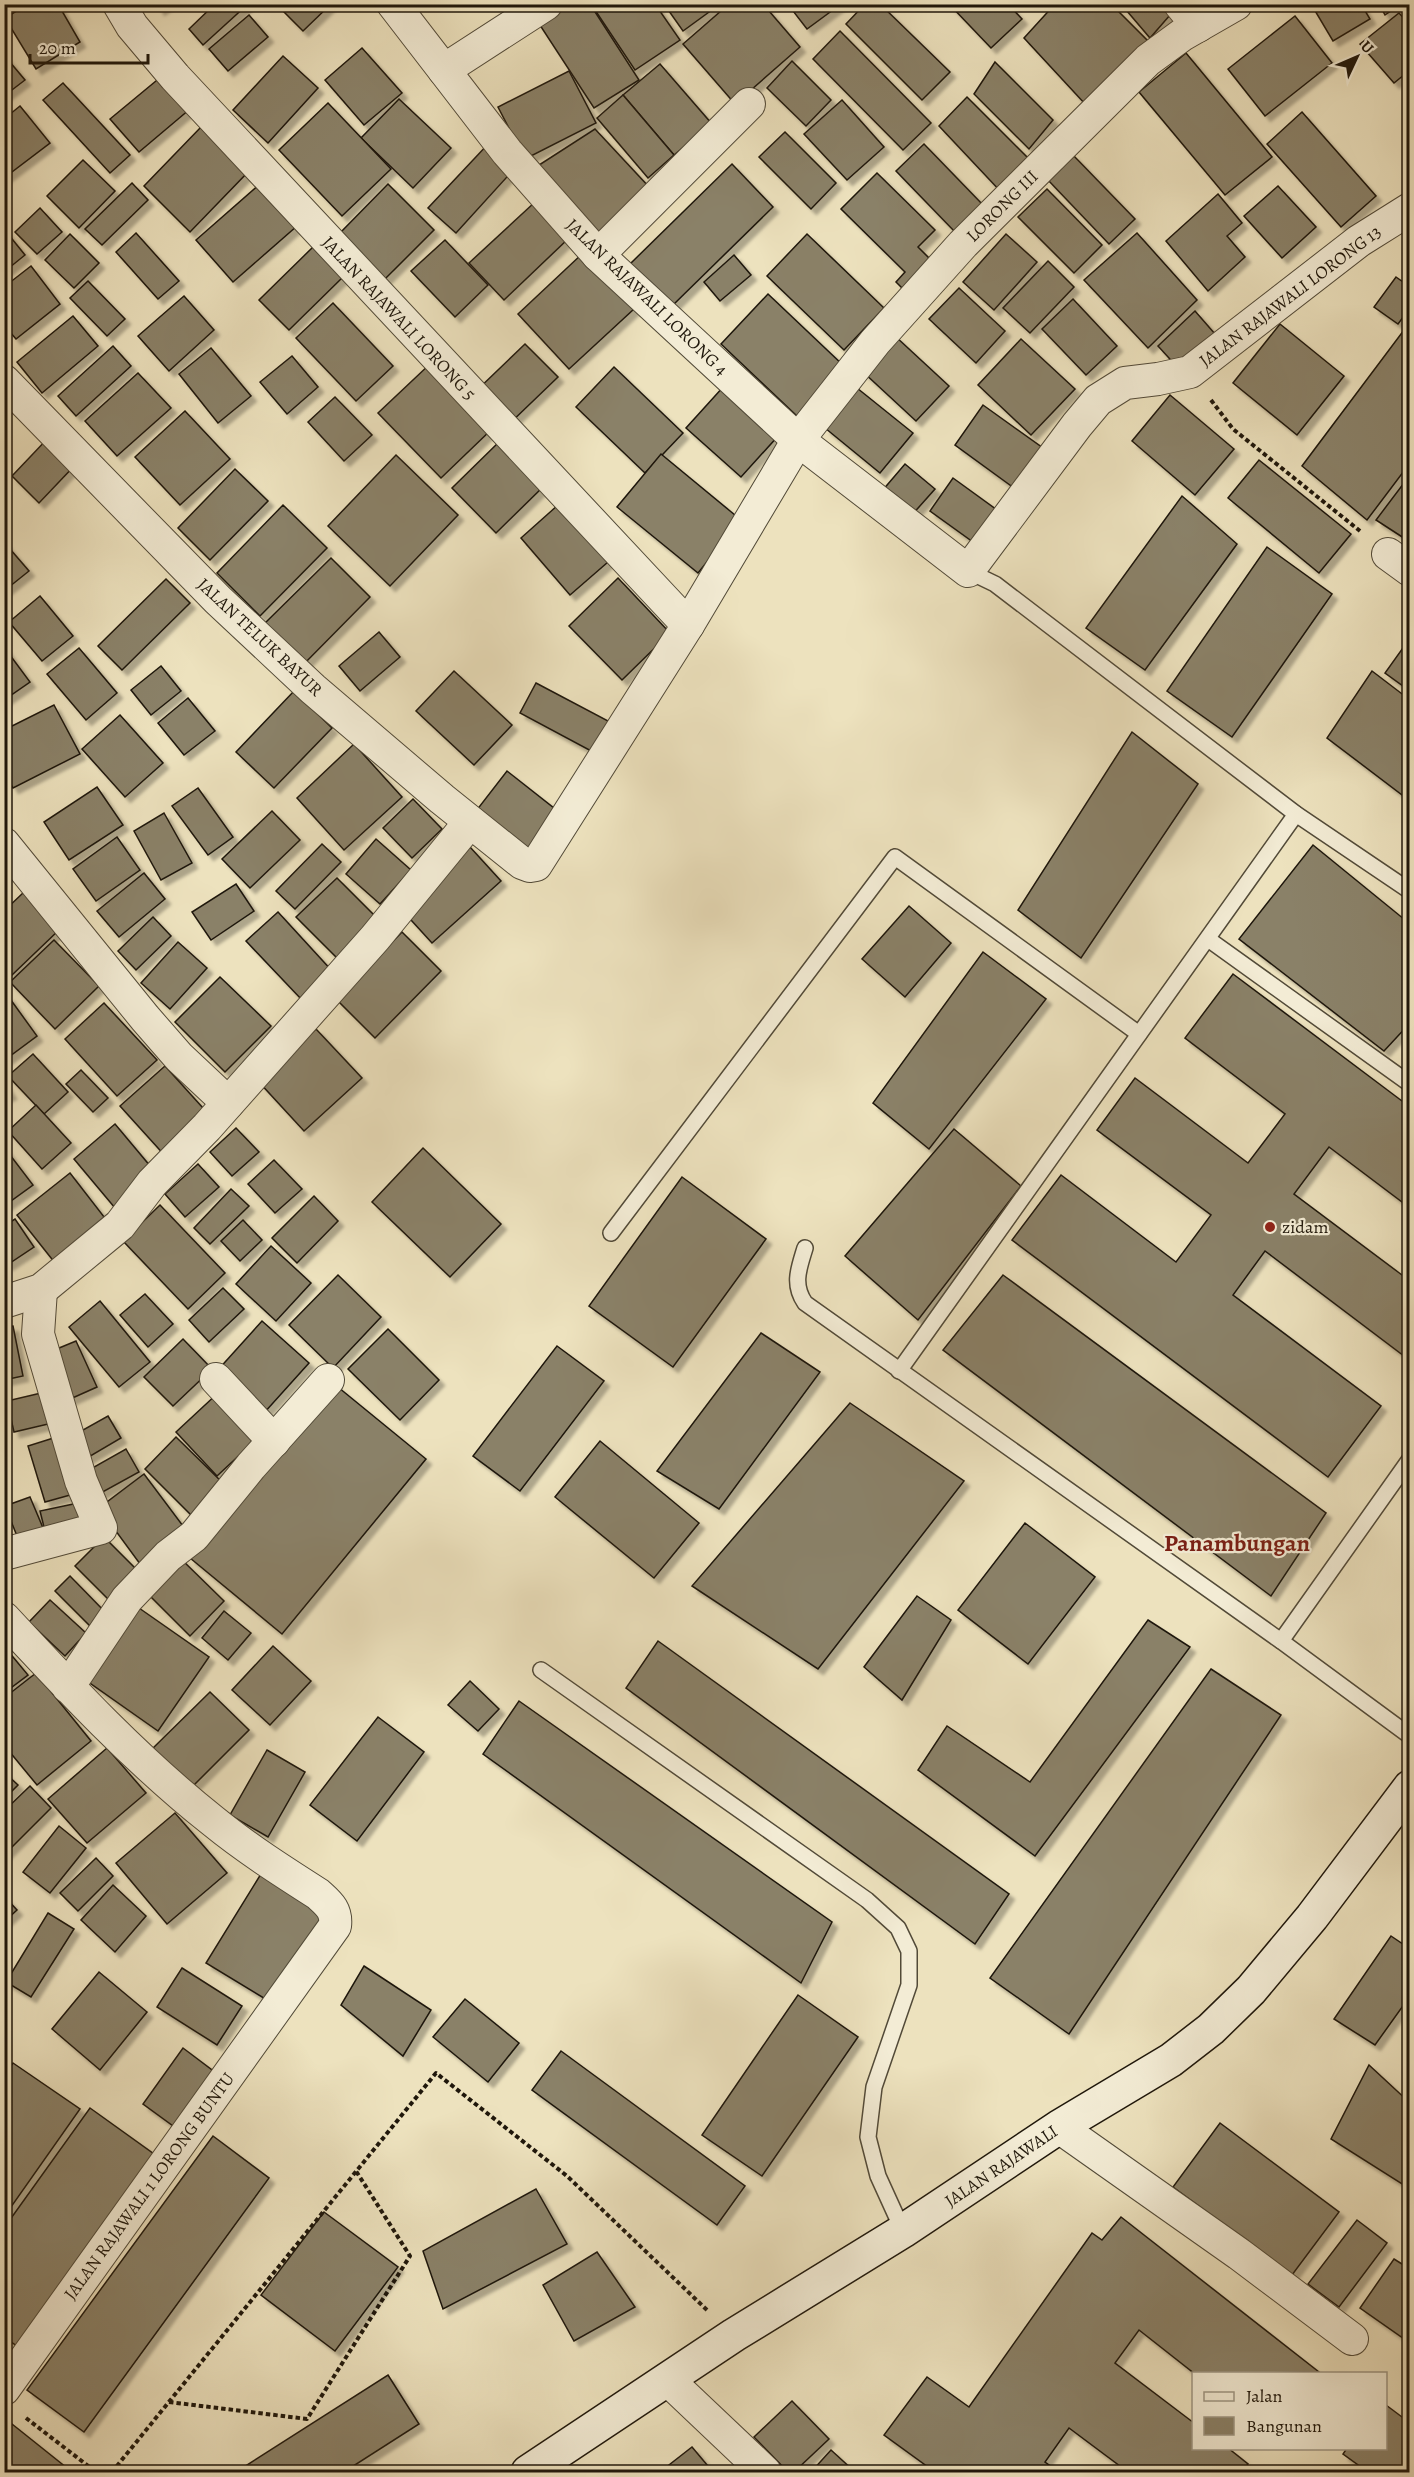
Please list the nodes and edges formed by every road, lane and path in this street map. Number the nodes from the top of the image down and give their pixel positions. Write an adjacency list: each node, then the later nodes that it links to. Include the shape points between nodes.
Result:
1 (119, 4): 15 (street, JALAN RAJAWALI LORONG 5, via 132,26 175,77)
2 (393, 4): 6 (street, JALAN RAJAWALI LORONG 4)
3 (546, 4): 6 (street)
4 (1236, 4): 5 (street, LORONG III)
5 (1189, 15): 12 (street, LORONG III, via 963,244 875,342)
6 (444, 70): 9 (street, JALAN RAJAWALI LORONG 4, via 507,152)
7 (749, 104): 9 (street)
8 (1410, 209): 10 (street, JALAN RAJAWALI LORONG 13, via 1359,241)
9 (598, 255): 12 (street, JALAN RAJAWALI LORONG 4)
10 (1190, 372): 13 (path, via 1233,429); 14 (street, JALAN RAJAWALI LORONG 13, via 1125,383 1098,399)
11 (4, 381): 17 (street, JALAN TELUK BAYUR, via 218,600 313,689)
12 (798, 440): 14 (street); 15 (street, LORONG III)
13 (1399, 562)
14 (968, 571): 16 (lane, via 995,584)
15 (688, 625): 19 (street, LORONG III)
16 (1296, 814): 21 (lane); 22 (lane)
17 (470, 822): 19 (street, JALAN TELUK BAYUR, via 522,864); 25 (street, via 375,938)
18 (4, 844): 20 (street)
19 (536, 865)
20 (14, 878): 25 (street, via 179,1057)
21 (1410, 891)
22 (1208, 939): 23 (lane); 24 (lane)
23 (1139, 1034): 26 (lane, via 895,857); 30 (lane)
24 (1410, 1084)
25 (228, 1102): 28 (street, via 152,1183 120,1225)
26 (611, 1233)
27 (805, 1248): 30 (lane, via 797,1284 805,1303)
28 (41, 1290): 29 (street); 35 (street, via 38,1334 81,1481 101,1528)
29 (4, 1302)
30 (899, 1371): 37 (lane)
31 (216, 1379): 33 (street)
32 (328, 1380): 33 (street)
33 (274, 1441): 39 (street, via 194,1536 168,1556 127,1599)
34 (1410, 1459): 37 (lane)
35 (4, 1554)
36 (4, 1618): 39 (street, JALAN RAJAWALI 1 LORONG BUNTU)
37 (1281, 1641): 40 (lane)
38 (541, 1670): 44 (lane, via 867,1900 898,1928 909,1951 909,1985 874,2087 868,2136 878,2176)
39 (68, 1687): 48 (street, JALAN RAJAWALI 1 LORONG BUNTU, via 213,1822 330,1905 336,1915 335,1926)
40 (1410, 1736)
41 (1410, 1787): 42 (main road, JALAN RAJAWALI, via 1312,1917 1251,1990 1211,2029 1171,2060)
42 (1059, 2127): 44 (main road, JALAN RAJAWALI); 46 (street)
43 (356, 2171): 45 (path, via 436,2073 567,2176); 49 (path); 49 (path, via 410,2256 308,2419)
44 (903, 2231): 45 (main road, JALAN RAJAWALI)
45 (734, 2335): 47 (main road, JALAN RAJAWALI)
46 (1352, 2339)
47 (668, 2380): 53 (main road, JALAN RAJAWALI); 54 (street)
48 (4, 2389)
49 (169, 2402): 52 (path)
50 (23, 2415): 51 (path)
51 (96, 2472)
52 (112, 2472)
53 (528, 2472)
54 (765, 2472)

